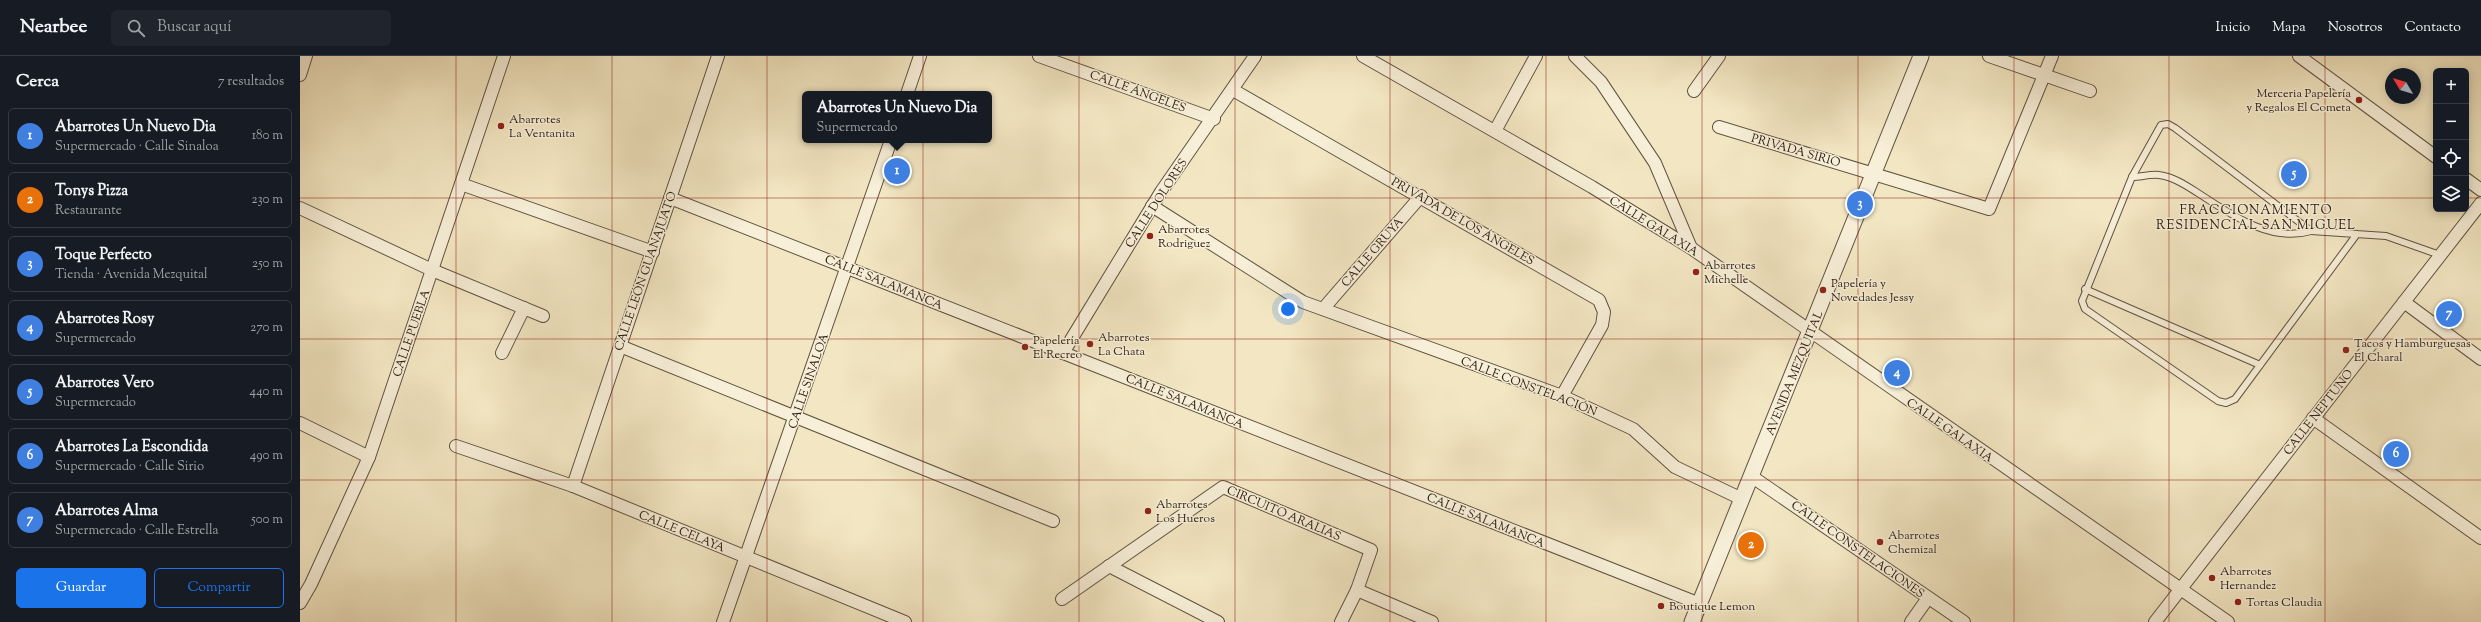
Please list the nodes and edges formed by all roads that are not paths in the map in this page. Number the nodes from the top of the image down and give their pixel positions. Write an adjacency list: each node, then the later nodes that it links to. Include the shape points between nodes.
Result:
1 (306, 56): 16 (street)
2 (504, 56): 30 (street, CALLE PUEBLA)
3 (718, 56): 33 (street, CALLE LEÓN GUANAJUATO)
4 (920, 56): 19 (street)
5 (1039, 56): 15 (street, CALLE ÁNGELES)
6 (1255, 56): 18 (street, CALLE DOLORES)
7 (1363, 56): 24 (street, CALLE GALAXIA)
8 (1536, 56): 24 (street)
9 (1575, 56): 39 (street, via 1601,82 1655,163)
10 (1719, 56): 20 (street)
11 (1921, 56): 27 (street, AVENIDA MEZQUITAL)
12 (1989, 56): 17 (street)
13 (2052, 56): 17 (street)
14 (2299, 56): 26 (street)
15 (1061, 60): 22 (street, CALLE ÁNGELES)
16 (300, 75)
17 (2044, 75): 21 (street); 27 (street, PRIVADA SIRIO, via 1990,209)
18 (1233, 90): 22 (street, CALLE DOLORES); 32 (street, PRIVADA DE LOS ÁNGELES)
19 (908, 91)
20 (1694, 91)
21 (2090, 91)
22 (1214, 119): 35 (street, CALLE DOLORES)
23 (1719, 127): 27 (street, PRIVADA SIRIO)
24 (1495, 131): 39 (street, CALLE GALAXIA)
25 (890, 143): 42 (street, CALLE SINALOA)
26 (2433, 155)
27 (1874, 173): 49 (street, AVENIDA MEZQUITAL)
28 (2132, 177): 37 (lane, via 2160,175 2180,182 2229,213 2273,233 2295,236); 37 (lane, via 2157,129 2168,124); 44 (lane)
29 (2469, 181): 31 (street)
30 (461, 184): 40 (street); 43 (street, CALLE PUEBLA)
31 (2481, 190)
32 (1421, 196): 47 (street, CALLE GRUYA); 55 (street, PRIVADA DE LOS ÁNGELES, via 1599,300 1604,312 1602,325)
33 (670, 198): 40 (street, CALLE LEÓN GUANAJUATO); 42 (street, CALLE SALAMANCA)
34 (2481, 203): 41 (street, CALLE NEPTUNO)
35 (1152, 206): 47 (street, CALLE CONSTELACIÓN, via 1303,302); 52 (street, CALLE DOLORES)
36 (300, 208): 43 (street)
37 (2311, 231): 38 (lane)
38 (2357, 234): 41 (lane, via 2386,236); 54 (lane)
39 (1691, 248): 49 (street, CALLE GALAXIA)
40 (653, 252): 50 (street, CALLE LEÓN GUANAJUATO)
41 (2440, 255): 45 (street, CALLE NEPTUNO)
42 (847, 267): 52 (street, CALLE SALAMANCA); 56 (street, CALLE SINALOA)
43 (432, 270): 46 (street); 60 (street, CALLE PUEBLA)
44 (2085, 289): 54 (lane); 54 (lane, via 2082,301 2085,309 2218,401 2226,403 2235,399)
45 (2404, 302): 53 (street); 57 (street, CALLE NEPTUNO)
46 (524, 308): 48 (street); 51 (street)
47 (1323, 309): 55 (street, CALLE CONSTELACIÓN)
48 (543, 316)
49 (1810, 332): 61 (street, AVENIDA MEZQUITAL); 69 (street, CALLE GALAXIA)
50 (620, 346): 56 (street); 62 (street, CALLE LEÓN GUANAJUATO)
51 (502, 353)
52 (1063, 353): 73 (street, CALLE SALAMANCA)
53 (2481, 359)
54 (2260, 364)
55 (1562, 396): 63 (street, CALLE CONSTELACIÓN, via 1633,430 1675,468)
56 (795, 417): 64 (street); 66 (street, CALLE SINALOA)
57 (2313, 418): 65 (street); 69 (street, CALLE NEPTUNO)
58 (300, 423): 60 (street)
59 (456, 446): 62 (street, CALLE CELAYA)
60 (369, 456): 72 (street, CALLE PUEBLA)
61 (1752, 476): 63 (street, AVENIDA MEZQUITAL); 70 (street, CALLE CONSTELACIONES)
62 (573, 486): 66 (street, CALLE CELAYA)
63 (1742, 499): 73 (street, AVENIDA MEZQUITAL)
64 (1053, 521)
65 (2481, 538)
66 (747, 557): 74 (street, CALLE SINALOA); 75 (street, CALLE CELAYA)
67 (1109, 566): 68 (street, CIRCUITO ARALIAS, via 1223,486 1371,550); 71 (street); 76 (street)
68 (1357, 590): 77 (street, CIRCUITO ARALIAS); 78 (street)
69 (2180, 590): 82 (street, CALLE NEPTUNO); 83 (street, CALLE GALAXIA)
70 (1928, 598): 80 (street); 81 (street, CALLE CONSTELACIONES)
71 (1062, 599)
72 (300, 603)
73 (1700, 604): 79 (street, AVENIDA MEZQUITAL)
74 (723, 622)
75 (905, 622)
76 (1218, 622)
77 (1341, 622)
78 (1432, 622)
79 (1692, 622)
80 (1911, 622)
81 (1964, 622)
82 (2155, 622)
83 (2228, 622)

